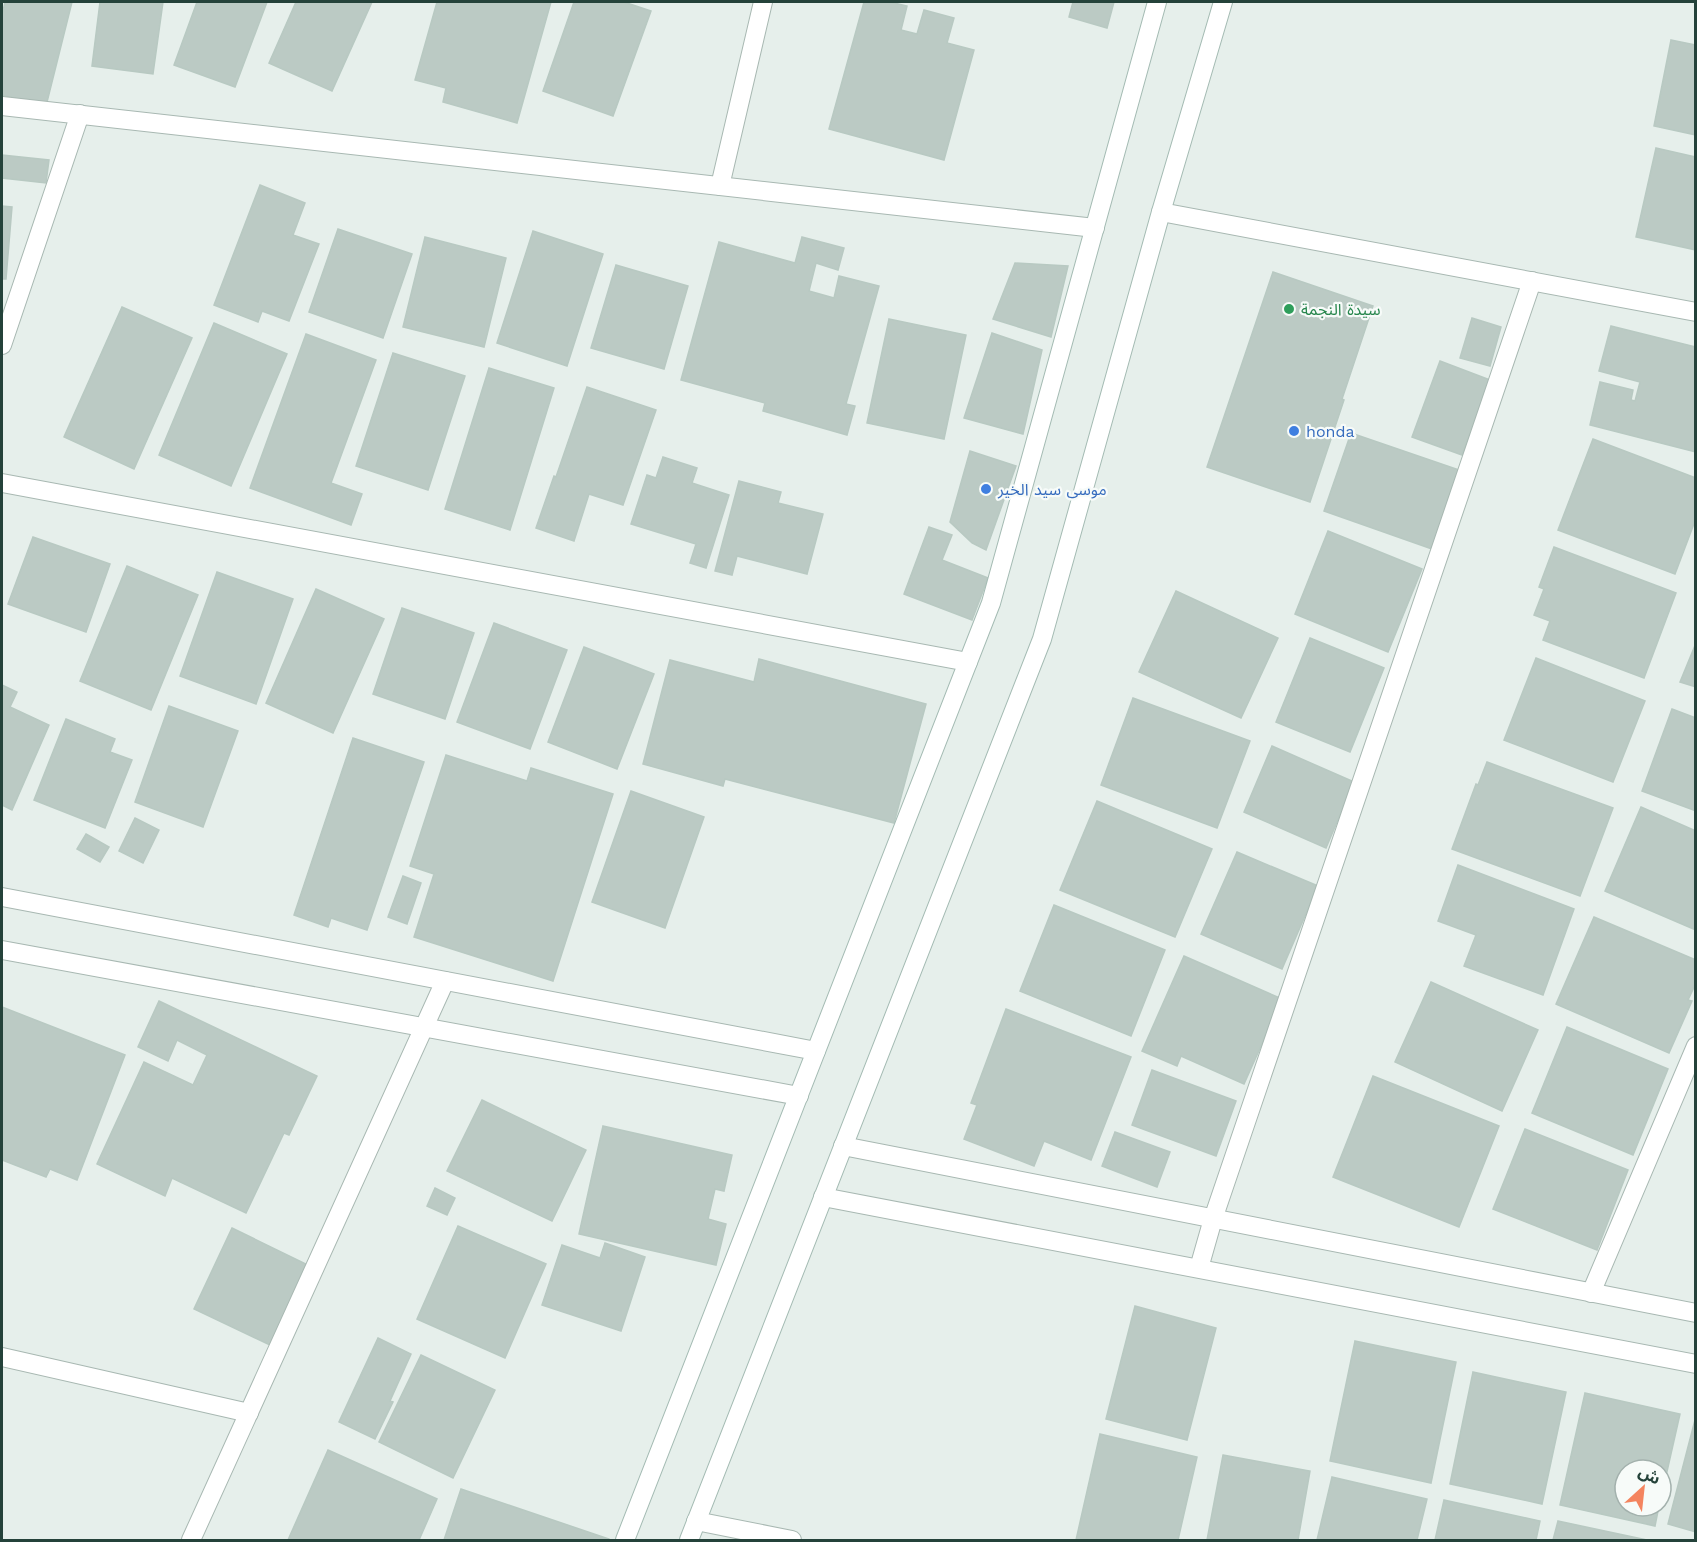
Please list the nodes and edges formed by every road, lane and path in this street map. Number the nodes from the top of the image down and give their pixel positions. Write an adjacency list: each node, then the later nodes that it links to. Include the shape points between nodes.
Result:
1 (763, 2): 6 (street)
2 (1157, 2): 8 (street)
3 (1223, 2): 7 (street)
4 (2, 106): 5 (street)
5 (80, 114): 6 (street); 11 (street)
6 (720, 186): 8 (street)
7 (1161, 212): 9 (street); 21 (street, via 1042,639)
8 (1095, 228): 13 (street, via 991,603)
9 (1532, 282): 10 (street); 23 (street)
10 (1695, 312)
11 (2, 345)
12 (2, 483): 13 (street)
13 (968, 662): 19 (street)
14 (2, 897): 16 (street)
15 (2, 950): 17 (street)
16 (445, 981): 17 (street); 19 (street)
17 (424, 1027): 20 (street); 29 (street)
18 (1695, 1046): 25 (street)
19 (816, 1051): 20 (street)
20 (798, 1096): 32 (street)
21 (843, 1146): 22 (street); 23 (street)
22 (823, 1197): 24 (street); 30 (street)
23 (1213, 1219): 24 (street); 25 (street)
24 (1199, 1268): 28 (street)
25 (1591, 1293): 26 (street)
26 (1695, 1313)
27 (2, 1357): 29 (street)
28 (1695, 1364)
29 (249, 1413): 31 (street)
30 (696, 1521): 33 (street); 34 (street)
31 (191, 1540)
32 (625, 1540)
33 (688, 1540)
34 (792, 1540)

